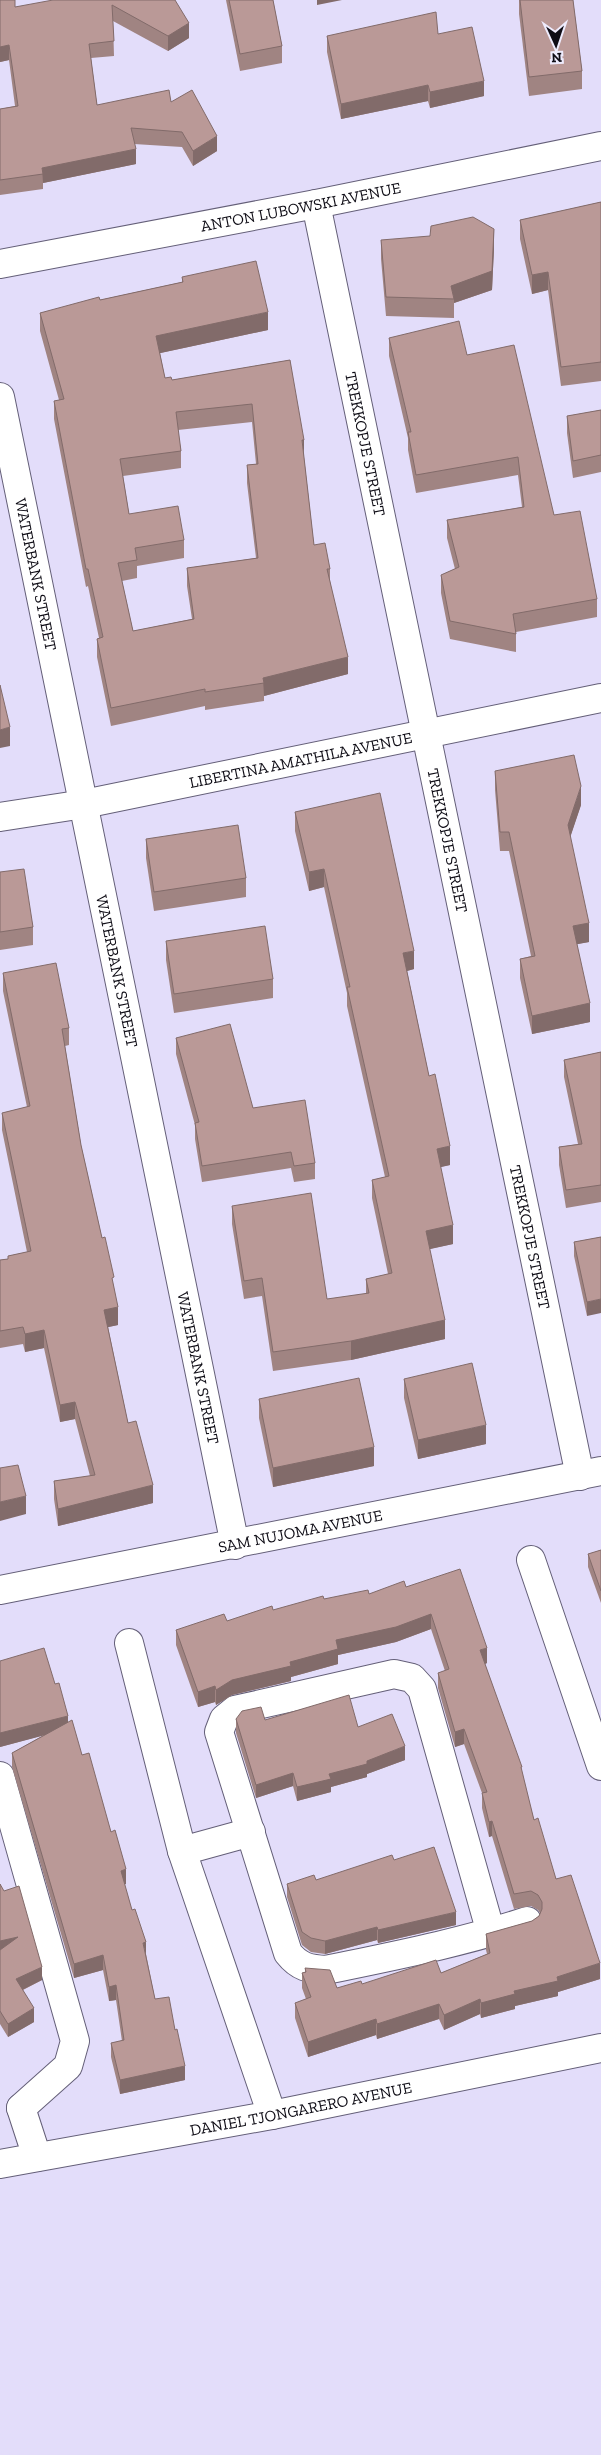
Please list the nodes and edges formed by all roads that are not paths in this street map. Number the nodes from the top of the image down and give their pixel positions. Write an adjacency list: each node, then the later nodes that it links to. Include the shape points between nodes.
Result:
1 (601, 146): 2 (main road, ANTON LUBOWSKI AVENUE)
2 (316, 204): 3 (main road, ANTON LUBOWSKI AVENUE); 6 (main road, TREKKOPJE STREET)
3 (0, 264)
4 (0, 397): 7 (main road, WATERBANK STREET)
5 (601, 698): 6 (main road, LIBERTINA AMATHILA AVENUE)
6 (427, 735): 7 (main road, LIBERTINA AMATHILA AVENUE); 9 (main road, TREKKOPJE STREET)
7 (84, 804): 8 (main road, LIBERTINA AMATHILA AVENUE); 10 (main road, WATERBANK STREET)
8 (0, 818)
9 (591, 1474): 10 (main road, SAM NUJOMA AVENUE)
10 (235, 1545): 12 (main road, SAM NUJOMA AVENUE)
11 (531, 1560): 14 (main road)
12 (0, 1590)
13 (129, 1643): 17 (main road)
14 (601, 1766)
15 (0, 1776): 21 (main road, via 75,2041 68,2066)
16 (251, 1832): 17 (main road); 19 (main road, via 288,1954 303,1966 326,1970); 19 (main road, via 219,1732 224,1718 235,1710 394,1674 412,1678 422,1688)
17 (182, 1850): 22 (main road)
18 (527, 1921): 19 (main road)
19 (491, 1933)
20 (601, 2048): 22 (main road, DANIEL TJONGARERO AVENUE)
21 (11, 2106): 23 (main road)
22 (272, 2115): 23 (main road, DANIEL TJONGARERO AVENUE)
23 (37, 2157): 24 (main road, DANIEL TJONGARERO AVENUE)
24 (0, 2164)

